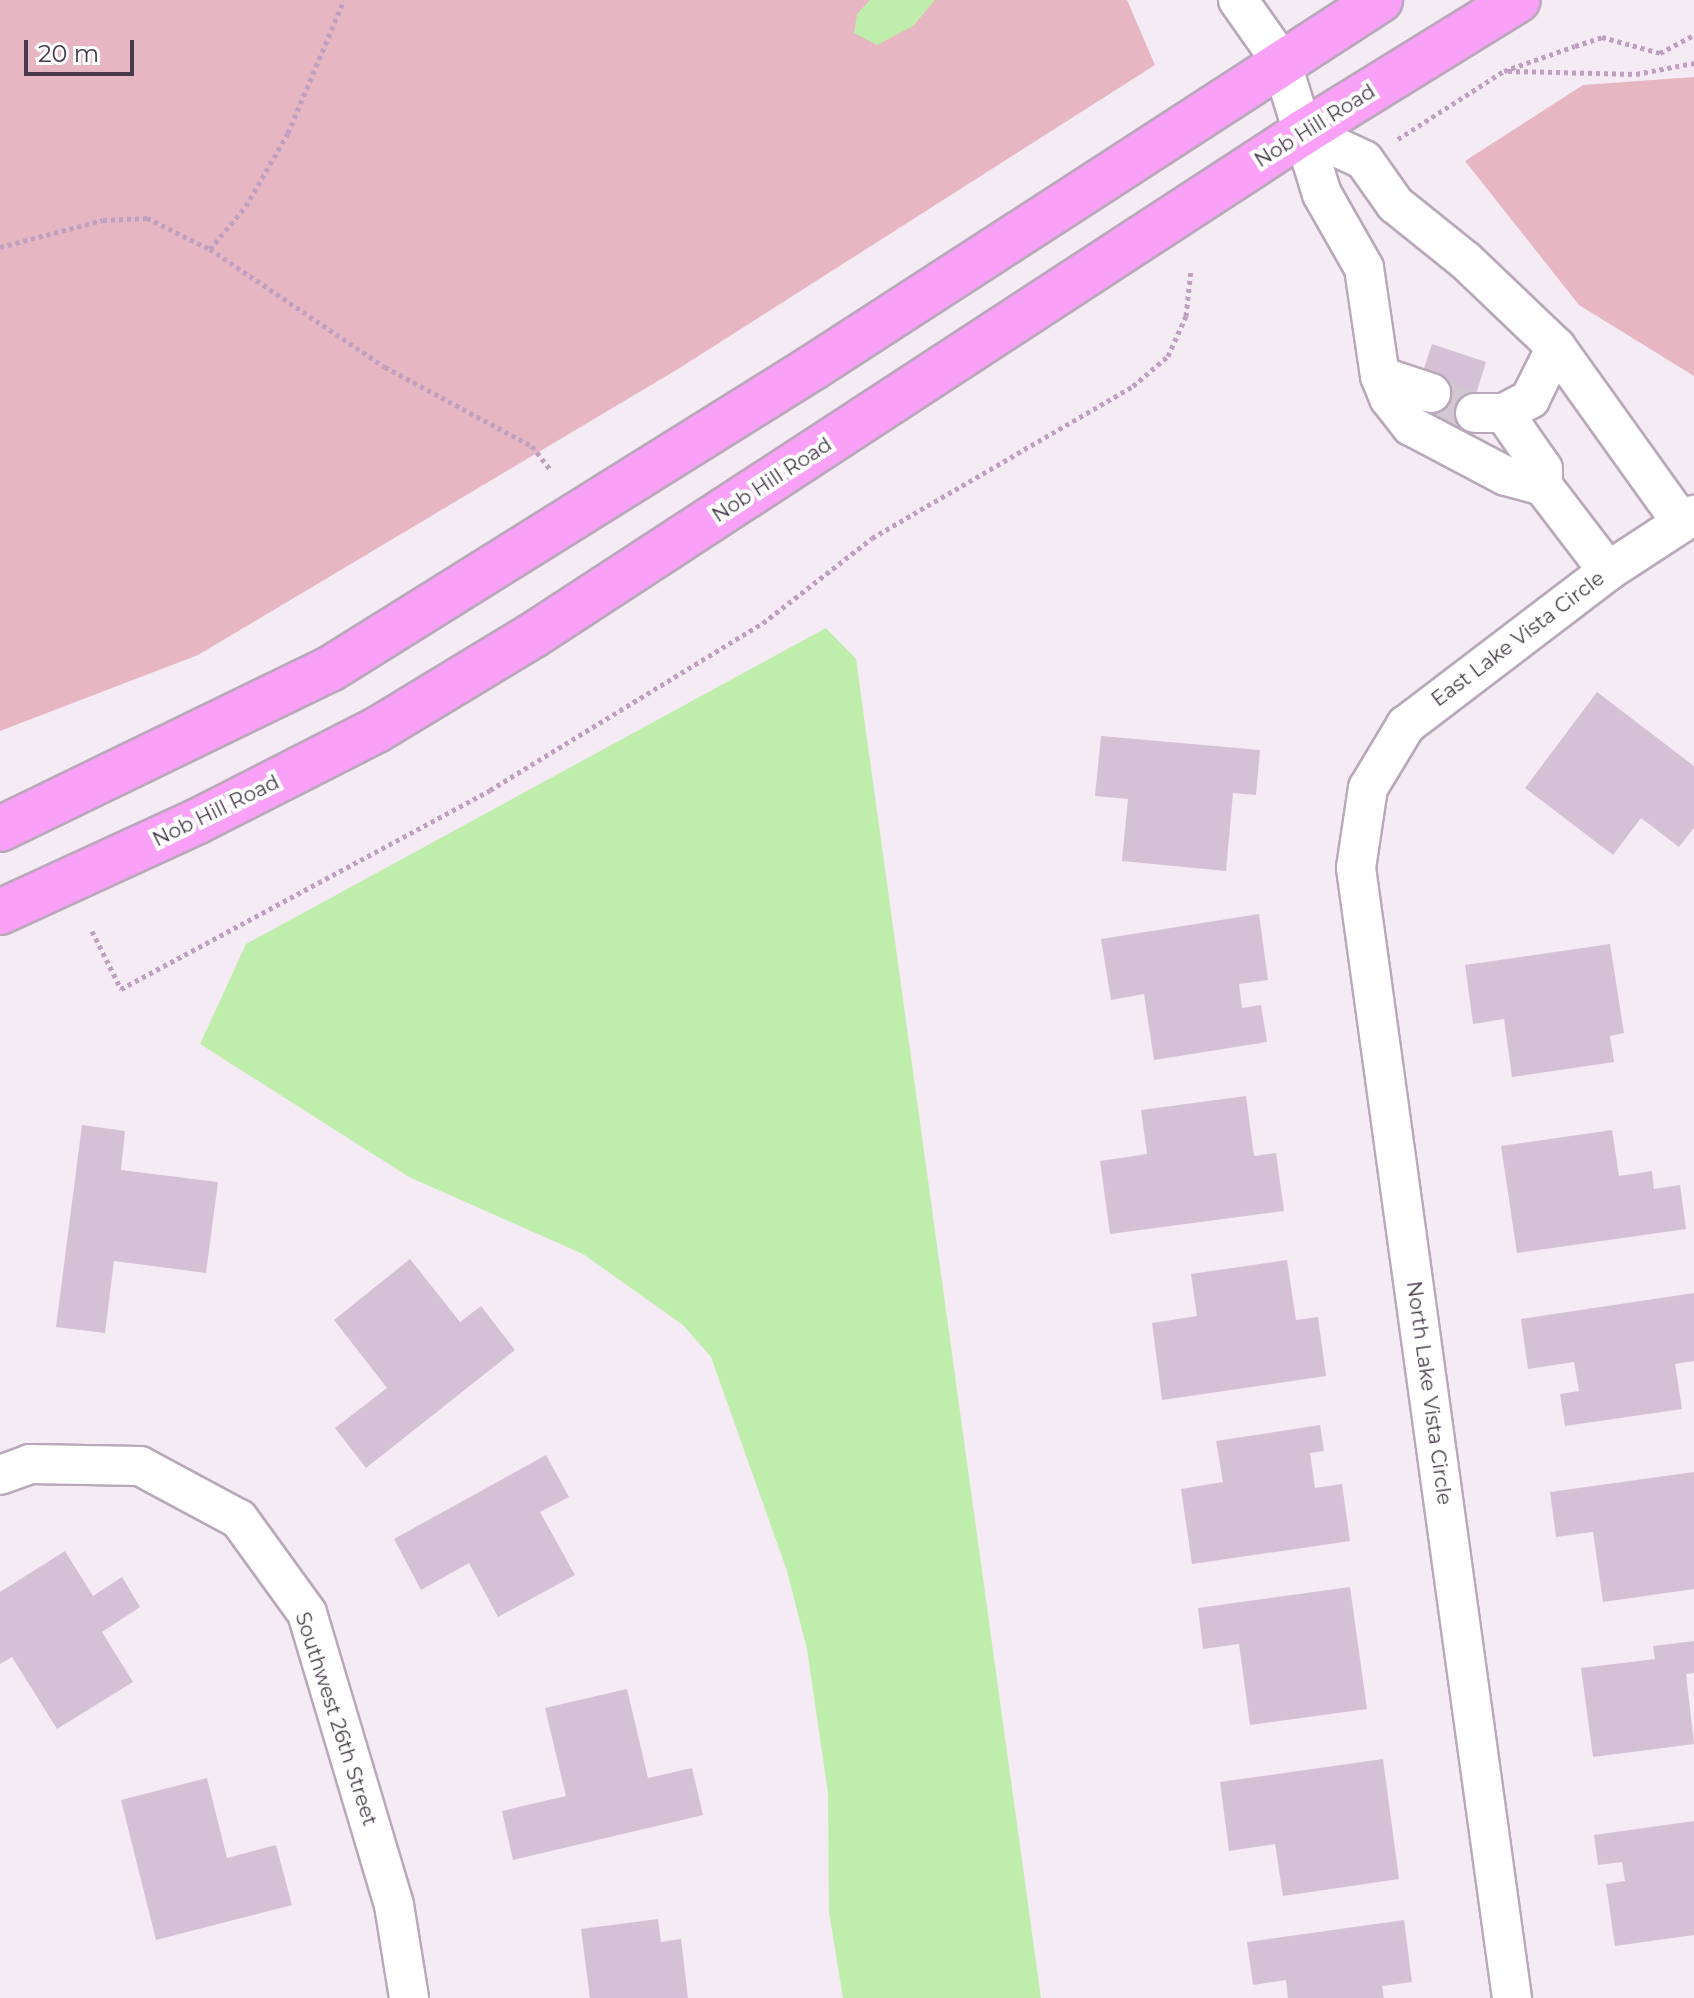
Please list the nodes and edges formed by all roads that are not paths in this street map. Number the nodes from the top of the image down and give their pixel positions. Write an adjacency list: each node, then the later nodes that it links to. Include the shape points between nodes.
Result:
1 (1238, 0): 4 (street)
2 (1380, 0): 4 (main road)
3 (1518, 0): 5 (main road, Nob Hill Road)
4 (1281, 61): 5 (street); 13 (main road, via 812,368 330,669)
5 (1304, 132): 6 (street, via 1364,160 1395,204 1466,261); 7 (street, via 1322,194 1364,268); 14 (main road, Nob Hill Road, via 545,628 375,731 198,821)
6 (1556, 347): 9 (street, via 1530,399 1490,413 1543,469); 10 (street)
7 (1380, 376): 8 (street); 9 (street, via 1411,426 1506,476)
8 (1431, 393)
9 (1543, 486): 11 (street)
10 (1688, 519): 11 (street, East Lake Vista Circle)
11 (1608, 571): 12 (street, East Lake Vista Circle, via 1406,725)
12 (1368, 788): 17 (street, North Lake Vista Circle, via 1356,868)
13 (0, 829)
14 (0, 912)
15 (0, 1475): 16 (street, Southwest 26th Street, via 30,1464 140,1466 239,1519 307,1613 394,1905)
16 (409, 1998)
17 (1512, 1998)

